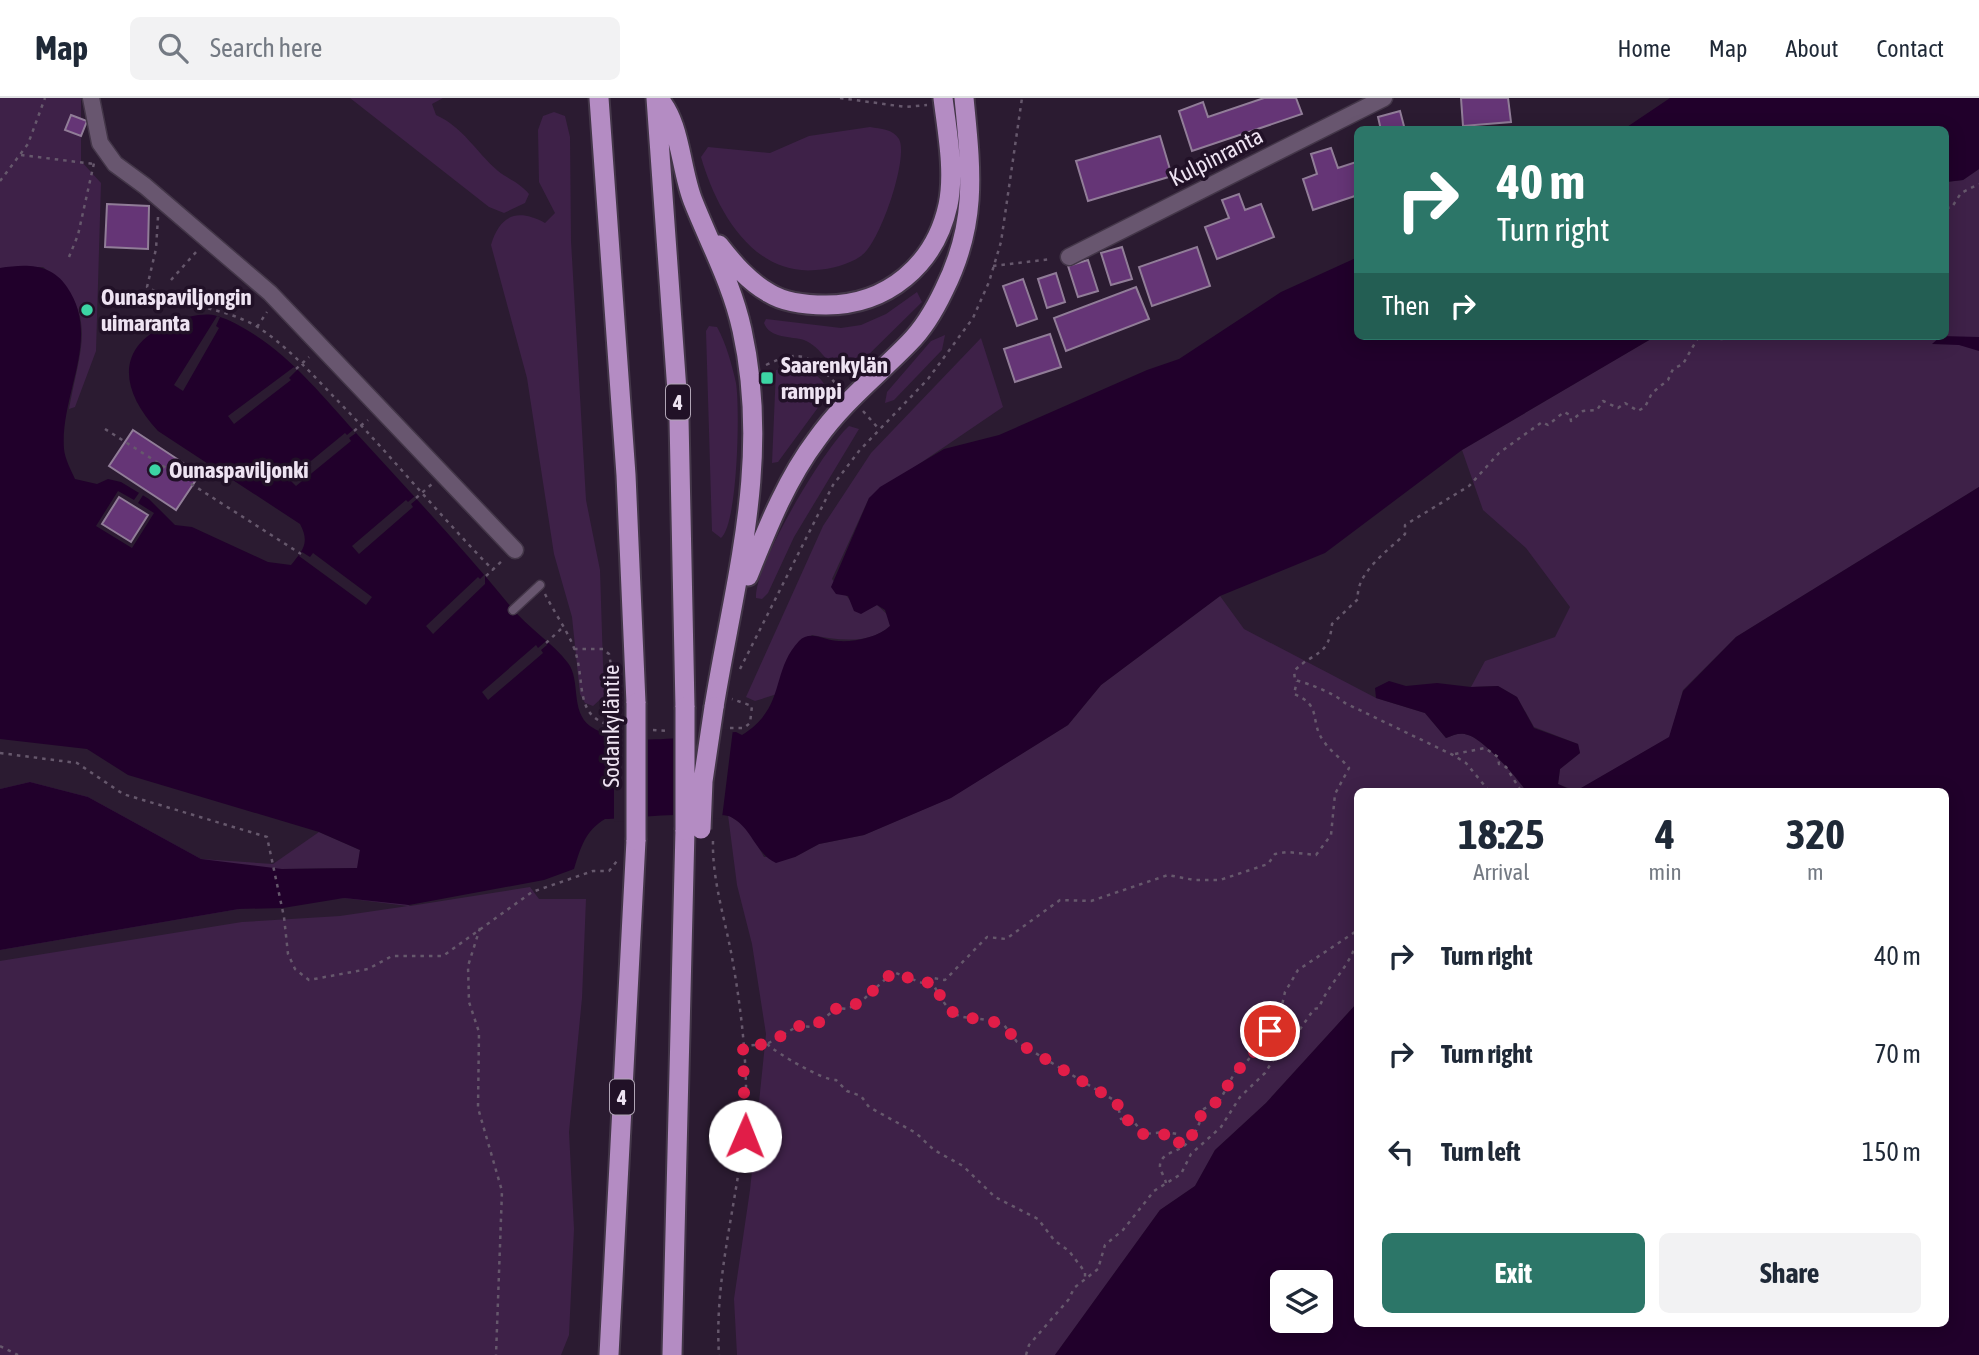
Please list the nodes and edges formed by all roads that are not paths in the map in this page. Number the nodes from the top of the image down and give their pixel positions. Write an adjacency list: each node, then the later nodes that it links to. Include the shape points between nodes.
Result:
1 (91, 98): 9 (street, via 99,157 115,163 159,198 287,309)
2 (599, 98): 14 (highway, Sodankyläntie / 4, bridge, via 626,475 627,703 636,840)
3 (657, 98): 7 (highway, via 671,112 685,179); 13 (highway, 4, bridge, via 679,419 685,707)
4 (964, 98): 12 (highway, via 972,187 965,238 953,273 912,341 841,409 797,468)
5 (1384, 98): 8 (street, Kulpinranta)
6 (937, 101): 7 (highway, via 949,168 948,204 921,263 886,292 838,305 790,301 770,294 742,272)
7 (707, 231): 12 (highway, via 742,328 752,389 749,517)
8 (1069, 257)
9 (515, 550)
10 (540, 585): 11 (lane)
11 (513, 610)
12 (734, 610): 13 (highway, bridge, via 723,703 703,781)
13 (700, 832): 15 (highway, via 700,844 685,869)
14 (609, 1355)
15 (672, 1355)

